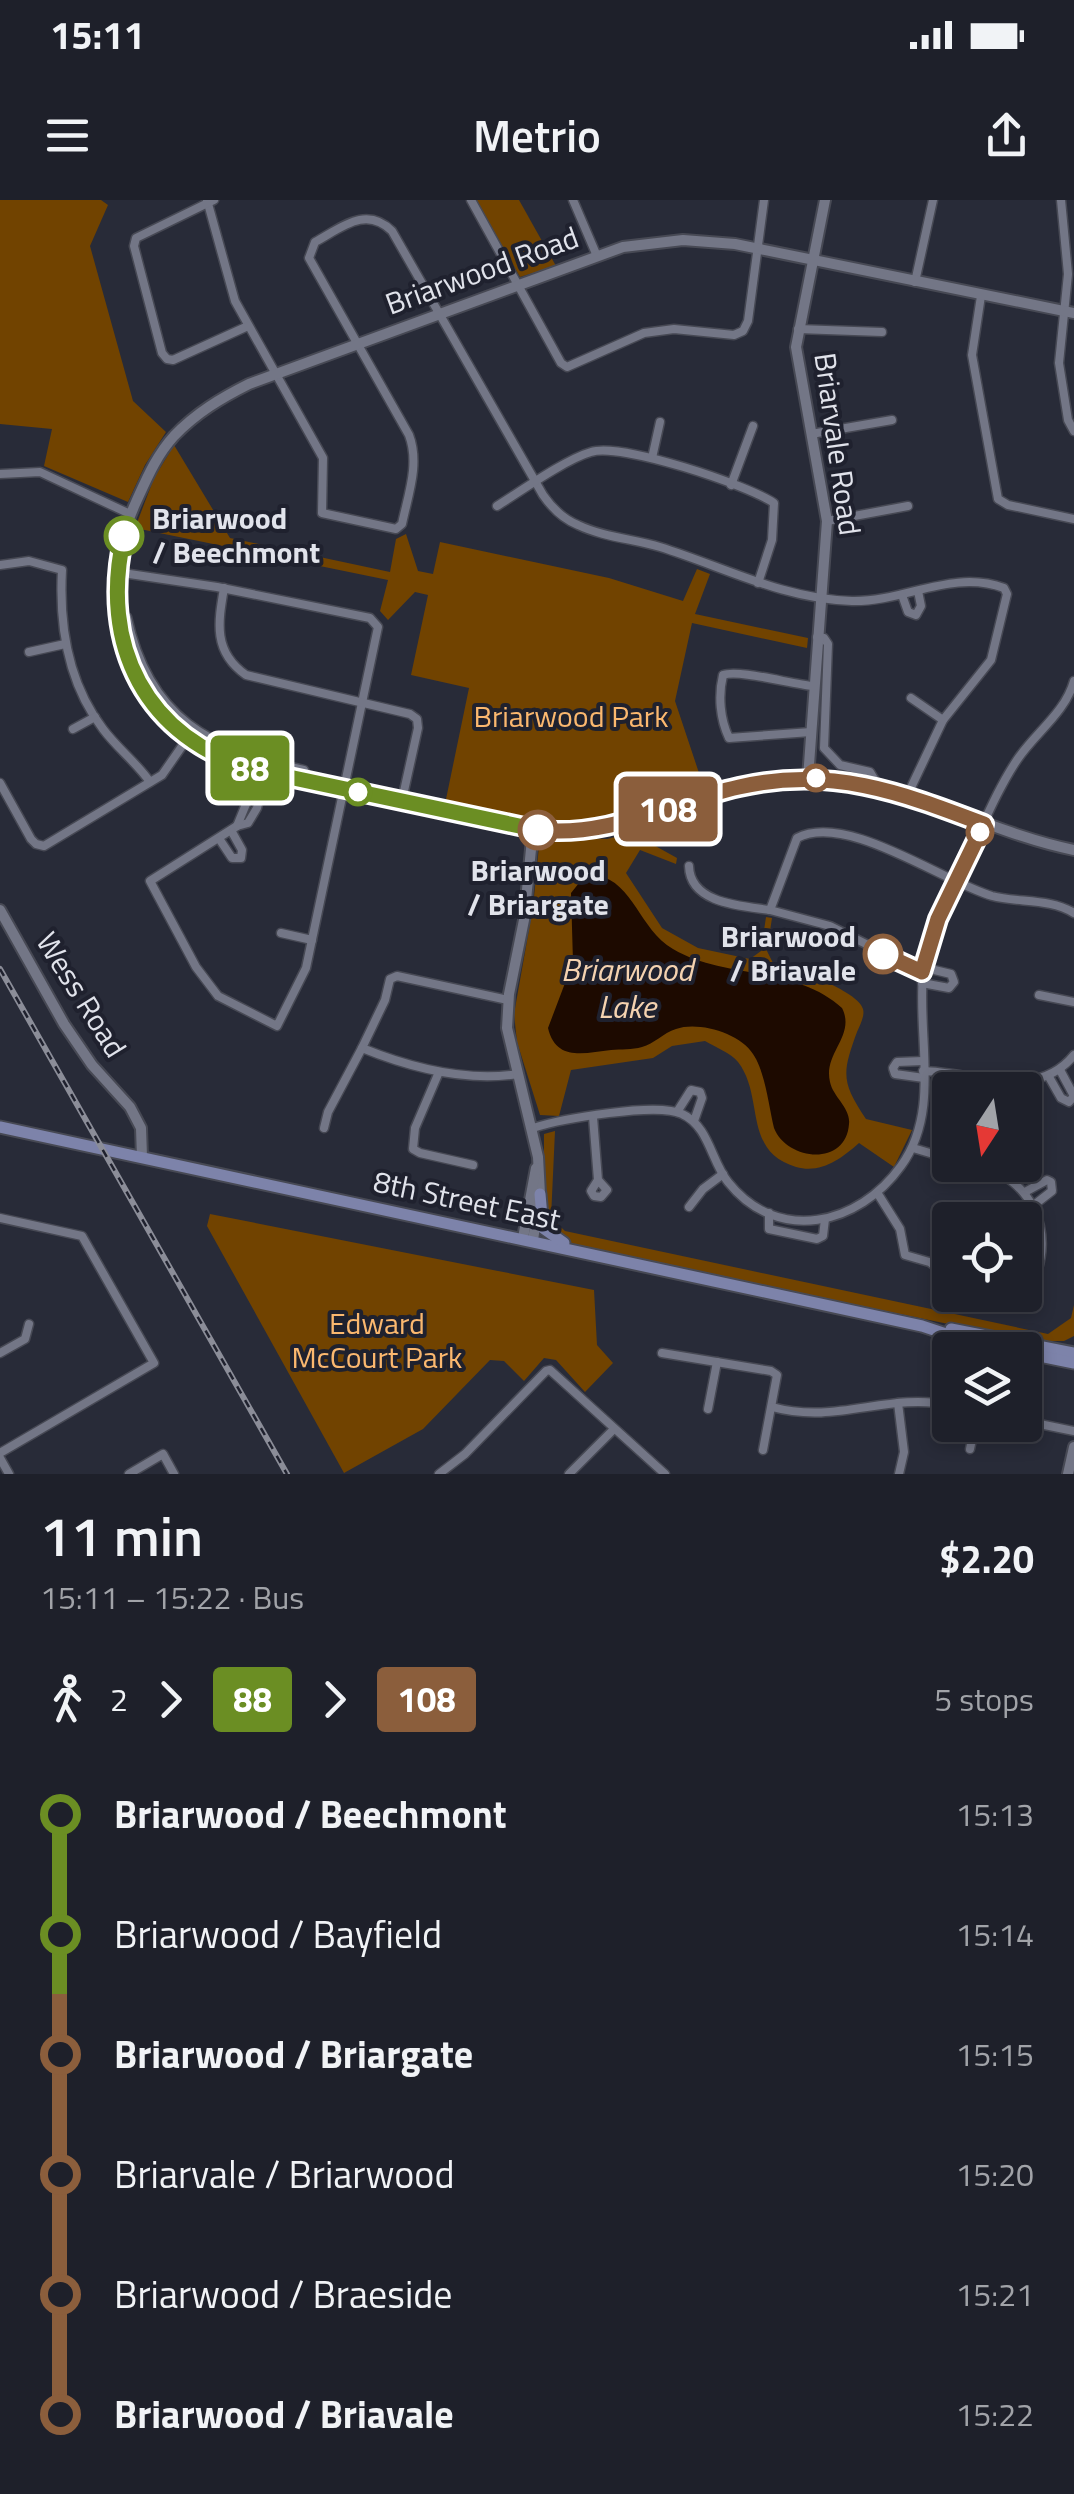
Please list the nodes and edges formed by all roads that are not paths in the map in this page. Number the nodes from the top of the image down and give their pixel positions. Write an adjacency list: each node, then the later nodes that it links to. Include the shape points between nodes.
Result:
1 (471, 200): 12 (street)
2 (573, 200): 9 (street)
3 (764, 200): 8 (street)
4 (825, 200): 10 (street, Briarvale Road)
5 (933, 200): 11 (street)
6 (1061, 200): 14 (street)
7 (210, 201): 16 (street, via 230,287); 16 (street, via 136,238 162,353 173,360)
8 (755, 248): 9 (street, Briarwood Road, via 683,240); 10 (street, Briarwood Road); 12 (street, via 748,321 739,334 644,333 574,367 562,363)
9 (596, 256): 12 (street, Briarwood Road)
10 (812, 259): 11 (street, Briarwood Road); 17 (street, Briarvale Road)
11 (915, 282): 13 (street, Briarwood Road)
12 (518, 284): 15 (street, Briarwood Road)
13 (981, 296): 14 (street, Briarwood Road); 33 (street, via 972,354 998,498)
14 (1068, 312): 24 (street, via 1059,363)
15 (439, 314): 19 (street, Briarwood Road); 19 (street, via 392,231 375,218 356,220 315,242 309,258); 28 (street)
16 (248, 326): 20 (street)
17 (798, 329): 18 (street); 25 (street, Briarvale Road)
18 (882, 332)
19 (358, 344): 20 (street, Briarwood Road); 20 (street, via 413,447 414,467 396,529 320,511 323,458)
20 (276, 374): 32 (street, Briarwood Road, via 224,396 189,421 151,468)
21 (892, 420): 25 (street)
22 (660, 422): 26 (street)
23 (754, 426): 29 (street)
24 (1074, 431)
25 (812, 434): 34 (street, Briarvale Road)
26 (652, 458): 28 (street, via 596,450); 29 (street)
27 (0, 474): 32 (street, via 40,472)
28 (535, 483): 30 (street); 37 (street, via 576,525)
29 (730, 485): 37 (street, via 774,503 772,540)
30 (497, 506)
31 (908, 506): 34 (street)
32 (130, 514): 36 (street, Briarwood Road)
33 (1074, 519)
34 (827, 521): 41 (street, Briarvale Road)
35 (0, 565): 44 (street, via 29,561 62,570)
36 (116, 572): 38 (street); 42 (street, Briarwood Road)
37 (758, 583): 41 (street)
38 (224, 588): 49 (street, via 218,636 233,666 265,681); 49 (street, via 374,620 378,633)
39 (918, 591): 40 (street); 40 (street, via 922,606 916,614 908,612); 51 (street, via 974,582 1000,586 1007,594 991,660)
40 (902, 595): 41 (street)
41 (822, 598): 43 (street, Briarvale Road)
42 (116, 612): 54 (street, Briarwood Road, via 146,695); 57 (street, Briarwood Road, via 127,617 150,680 187,724 239,754 304,770)
43 (817, 637): 47 (street, Briarvale Road); 60 (street, Briarvale Road, via 828,644 824,748 840,765 870,772)
44 (65, 644): 45 (street); 50 (street)
45 (29, 652)
46 (1074, 681): 64 (street, via 1064,704 1009,772)
47 (813, 686): 53 (street, Briarvale Road); 53 (street, via 734,672 720,680 729,738)
48 (910, 698): 51 (street)
49 (362, 702): 61 (street); 63 (street, via 417,719)
50 (95, 718): 52 (street); 58 (street)
51 (943, 720): 62 (street)
52 (73, 729)
53 (811, 732): 56 (street, Briarvale Road)
54 (188, 739): 55 (street, Briarwood Road); 58 (street)
55 (261, 771): 57 (street, Briarwood Road); 65 (street)
56 (808, 778): 60 (street, Briarwood Road); 66 (street, Briarwood Road, via 738,787 598,829)
57 (309, 781): 61 (street, Briarwood Road)
58 (150, 782): 59 (street, via 44,846 32,839)
59 (0, 783)
60 (879, 787): 62 (street, Briarwood Road)
61 (343, 789): 63 (street, Briarwood Road); 75 (street)
62 (908, 796): 64 (street, Briarwood Road)
63 (402, 800): 66 (street, Briarwood Road)
64 (984, 824): 68 (street, Briarwood Road); 70 (street)
65 (234, 829): 67 (street); 67 (street, via 241,858 232,858)
66 (532, 829): 79 (street)
67 (220, 840): 75 (street, via 150,881 218,996 278,1026)
68 (1074, 850)
69 (689, 866): 72 (street, via 702,892 720,902)
70 (956, 881): 72 (street, via 871,842 801,835); 73 (street); 76 (street)
71 (0, 910): 97 (street, Wess Road, via 64,1024 130,1106 141,1128)
72 (770, 910): 76 (street, via 830,926)
73 (1074, 913)
74 (281, 933): 75 (street)
75 (312, 940)
76 (922, 969): 77 (street); 77 (street, via 951,974 954,982 949,988)
77 (922, 984): 83 (street)
78 (1040, 995): 80 (street)
79 (508, 1000): 81 (street, via 398,976 390,980); 86 (street, via 508,1043)
80 (1074, 1002)
81 (362, 1048): 85 (street); 93 (street)
82 (1074, 1056): 84 (street)
83 (923, 1061): 87 (street); 87 (street, via 897,1062 894,1068 902,1077)
84 (1060, 1070): 88 (street); 88 (street, via 1073,1091 1069,1102)
85 (439, 1072): 86 (street); 99 (street, via 412,1145)
86 (518, 1074): 94 (street)
87 (924, 1075): 88 (street, via 1014,1082); 95 (street)
88 (1048, 1077)
89 (676, 1112): 90 (street); 91 (street); 91 (street, via 686,1094 700,1092)
90 (593, 1117): 94 (street); 101 (street)
91 (694, 1121): 100 (street)
92 (0, 1126): 97 (main road, 8th Street East)
93 (324, 1128)
94 (533, 1128): 98 (street)
95 (913, 1148): 96 (street); 105 (street)
96 (932, 1154)
97 (142, 1157): 112 (main road, 8th Street East)
98 (538, 1157): 104 (street); 112 (street)
99 (473, 1165)
100 (723, 1174): 108 (street); 109 (street)
101 (598, 1180)
102 (1014, 1182): 103 (street)
103 (1026, 1192): 106 (street); 107 (street, via 1051,1182 1052,1191)
104 (540, 1194): 112 (street); 113 (main road, via 548,1233)
105 (878, 1194): 111 (street); 114 (street, via 900,1229 905,1255)
106 (1033, 1202)
107 (1037, 1202)
108 (690, 1207)
109 (769, 1213): 111 (street); 111 (street, via 768,1228 817,1239 824,1236)
110 (0, 1218): 137 (street, via 82,1236 154,1363)
111 (826, 1220)
112 (528, 1239): 113 (main road, 8th Street East)
113 (592, 1253): 116 (main road, 8th Street East)
114 (932, 1264)
115 (28, 1324): 120 (street, via 25,1338)
116 (922, 1326): 117 (main road, 8th Street East); 119 (main road, 8th Street East)
117 (940, 1332)
118 (1074, 1340): 119 (main road)
119 (1050, 1348): 122 (main road, 8th Street East)
120 (0, 1353)
121 (662, 1353): 124 (street)
122 (1074, 1353)
123 (1042, 1357): 125 (main road)
124 (717, 1362): 128 (street, via 777,1375); 129 (street)
125 (1074, 1364)
126 (932, 1402): 127 (street)
127 (898, 1403): 128 (street, via 815,1415); 144 (street, via 904,1452)
128 (772, 1407): 136 (street)
129 (708, 1409)
130 (1042, 1424): 132 (street)
131 (614, 1428): 141 (street, via 546,1370); 142 (street); 143 (street)
132 (1074, 1431)
133 (971, 1442): 135 (street)
134 (1074, 1447): 145 (street)
135 (970, 1449)
136 (763, 1450)
137 (0, 1456): 138 (street)
138 (9, 1474)
139 (129, 1474): 140 (street, via 163,1454)
140 (174, 1474)
141 (439, 1474)
142 (569, 1474)
143 (666, 1474)
144 (899, 1474)
145 (1068, 1474)

